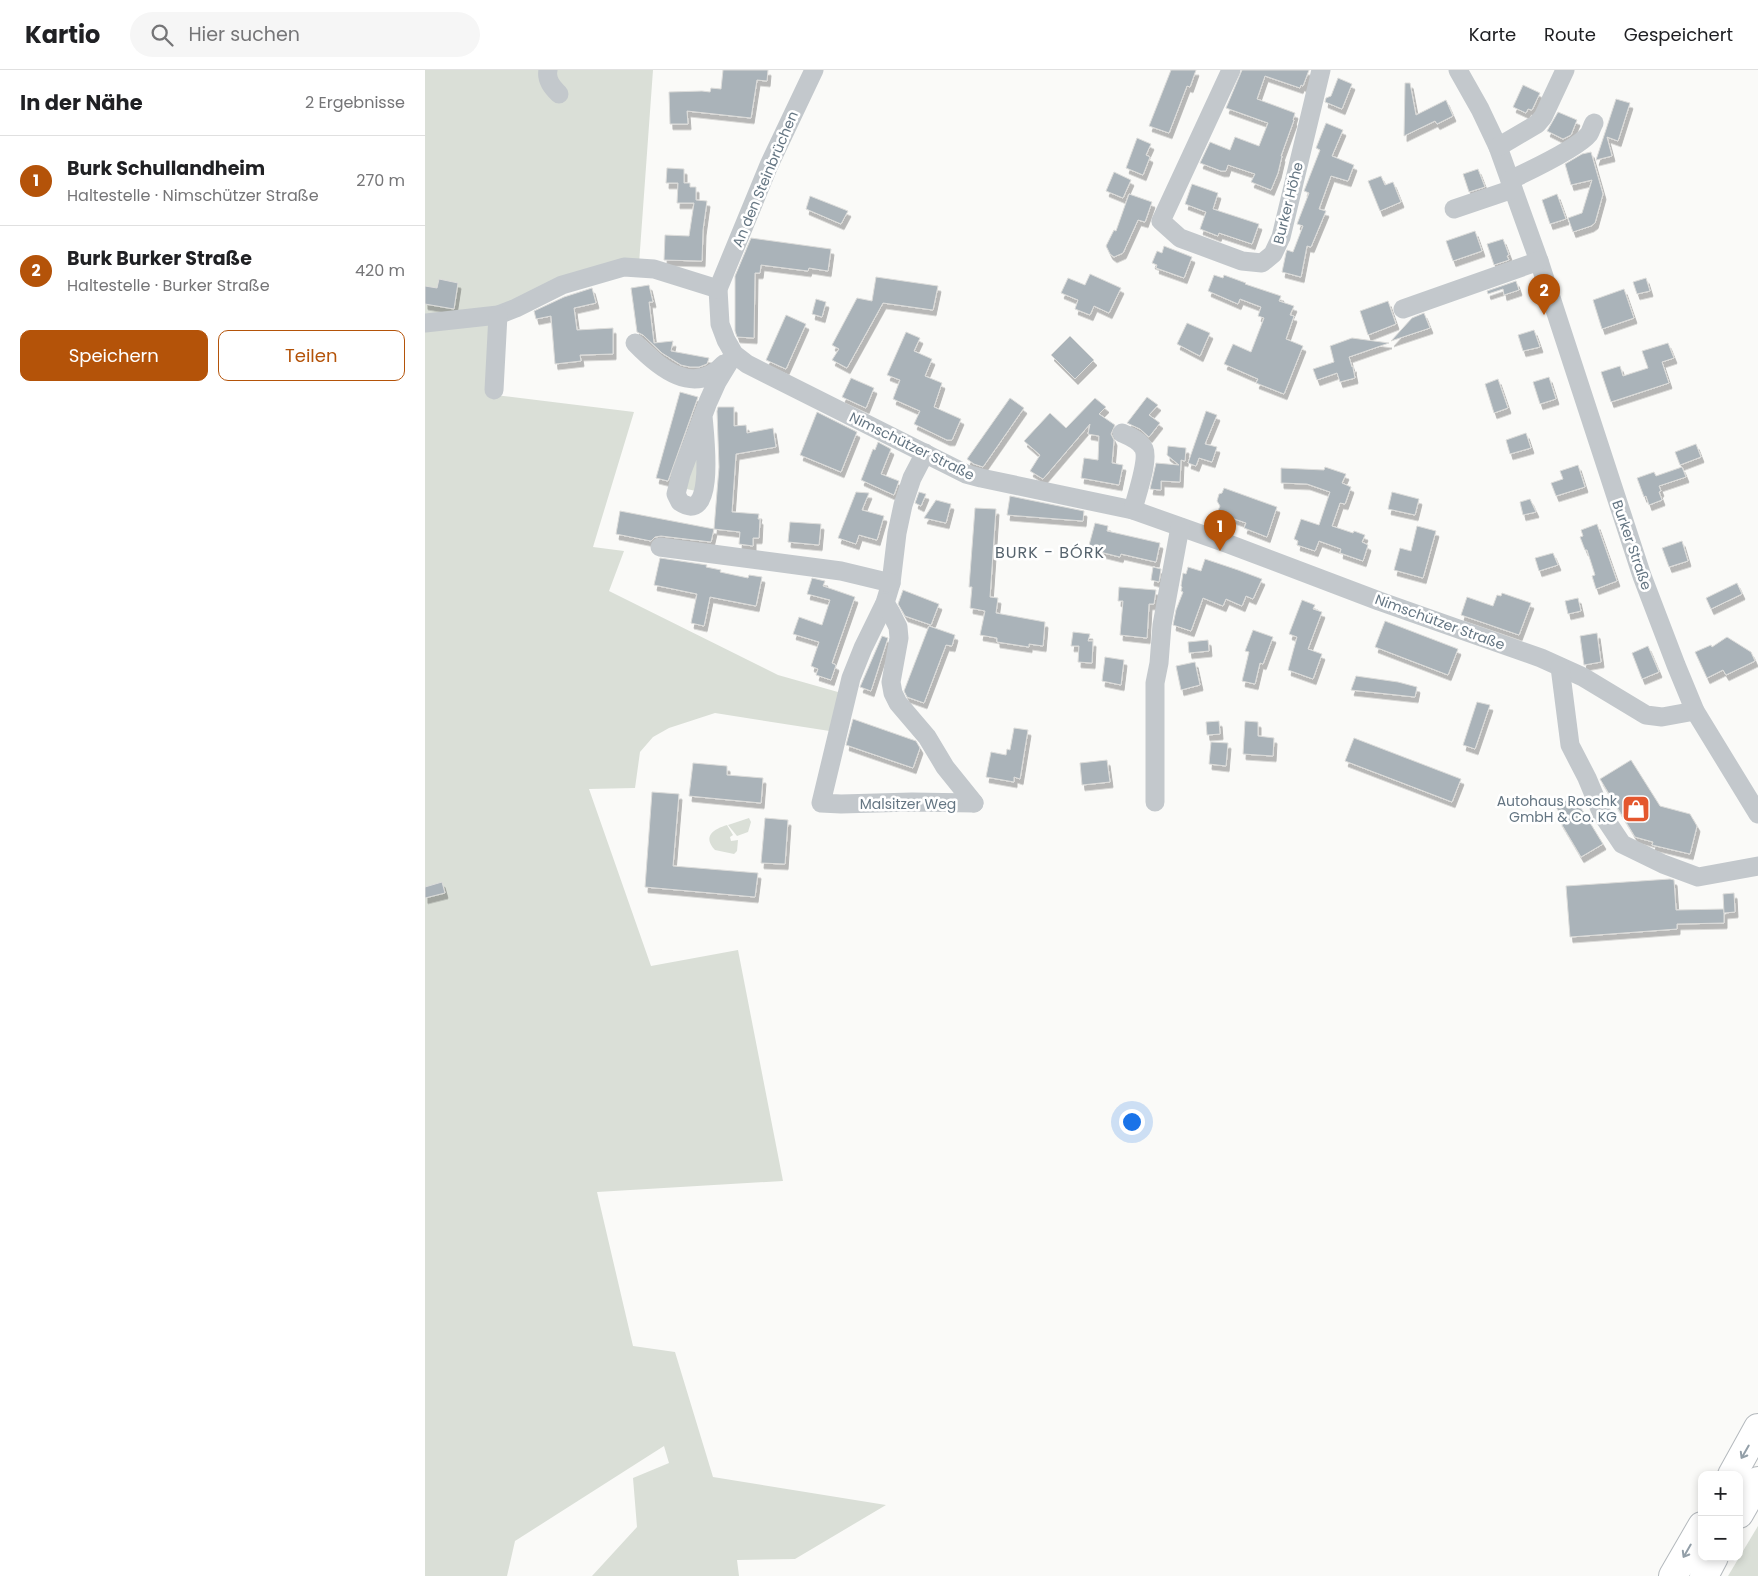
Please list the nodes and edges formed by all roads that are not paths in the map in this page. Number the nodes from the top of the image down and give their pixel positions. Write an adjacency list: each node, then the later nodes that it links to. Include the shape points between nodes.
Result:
1 (548, 70): 7 (street, via 552,88)
2 (813, 70): 13 (street, An den Steinbrüchen, via 769,165)
3 (1231, 70): 4 (street, Burker Höhe, via 1161,221 1180,238 1241,262 1262,263 1273,254 1281,237)
4 (1321, 70)
5 (1458, 70): 9 (street, Burker Straße)
6 (1565, 70): 9 (street, via 1537,124)
7 (559, 94)
8 (1593, 123): 10 (street, via 1589,134 1578,143)
9 (1498, 146): 10 (street, Burker Straße)
10 (1511, 184): 11 (street); 12 (street, Burker Straße)
11 (1454, 209)
12 (1539, 261): 14 (street); 29 (street, Burker Straße, via 1642,576)
13 (719, 289): 15 (street, via 654,269 624,267 562,285); 18 (street, via 721,324)
14 (1403, 308)
15 (497, 315): 16 (street); 19 (street)
16 (425, 323)
17 (635, 343): 18 (street, via 662,369 687,378 708,377)
18 (734, 354): 20 (street, via 717,382); 22 (street, Nimschützer Straße, via 747,364)
19 (494, 390)
20 (703, 416)
21 (1122, 433): 23 (street, via 1144,449 1145,459)
22 (925, 453): 23 (street, Nimschützer Straße, via 966,474); 26 (street, Malsitzer Weg, via 903,505)
23 (1133, 510): 24 (street, Nimschützer Straße)
24 (1180, 526): 28 (street, Nimschützer Straße); 30 (street, via 1155,684)
25 (660, 548): 26 (street, via 841,571)
26 (891, 582): 27 (street, Malsitzer Weg)
27 (885, 603): 27 (street, Malsitzer Weg, via 851,678 821,803 974,803 893,693 891,682 899,638 895,620)
28 (1561, 667): 29 (street, Nimschützer Straße, via 1646,715 1661,717); 32 (street, via 1570,745 1602,814 1622,844 1698,877)
29 (1695, 711): 31 (street, Burker Straße)
30 (1155, 802)
31 (1758, 814)
32 (1758, 866)
33 (1758, 1428): 34 (highway, one-way to 34)
34 (1734, 1471)
35 (1758, 1481): 36 (highway)
36 (1743, 1507)
37 (1698, 1533): 39 (highway, one-way to 39)
38 (1713, 1561): 40 (highway)
39 (1673, 1576)
40 (1704, 1576)

